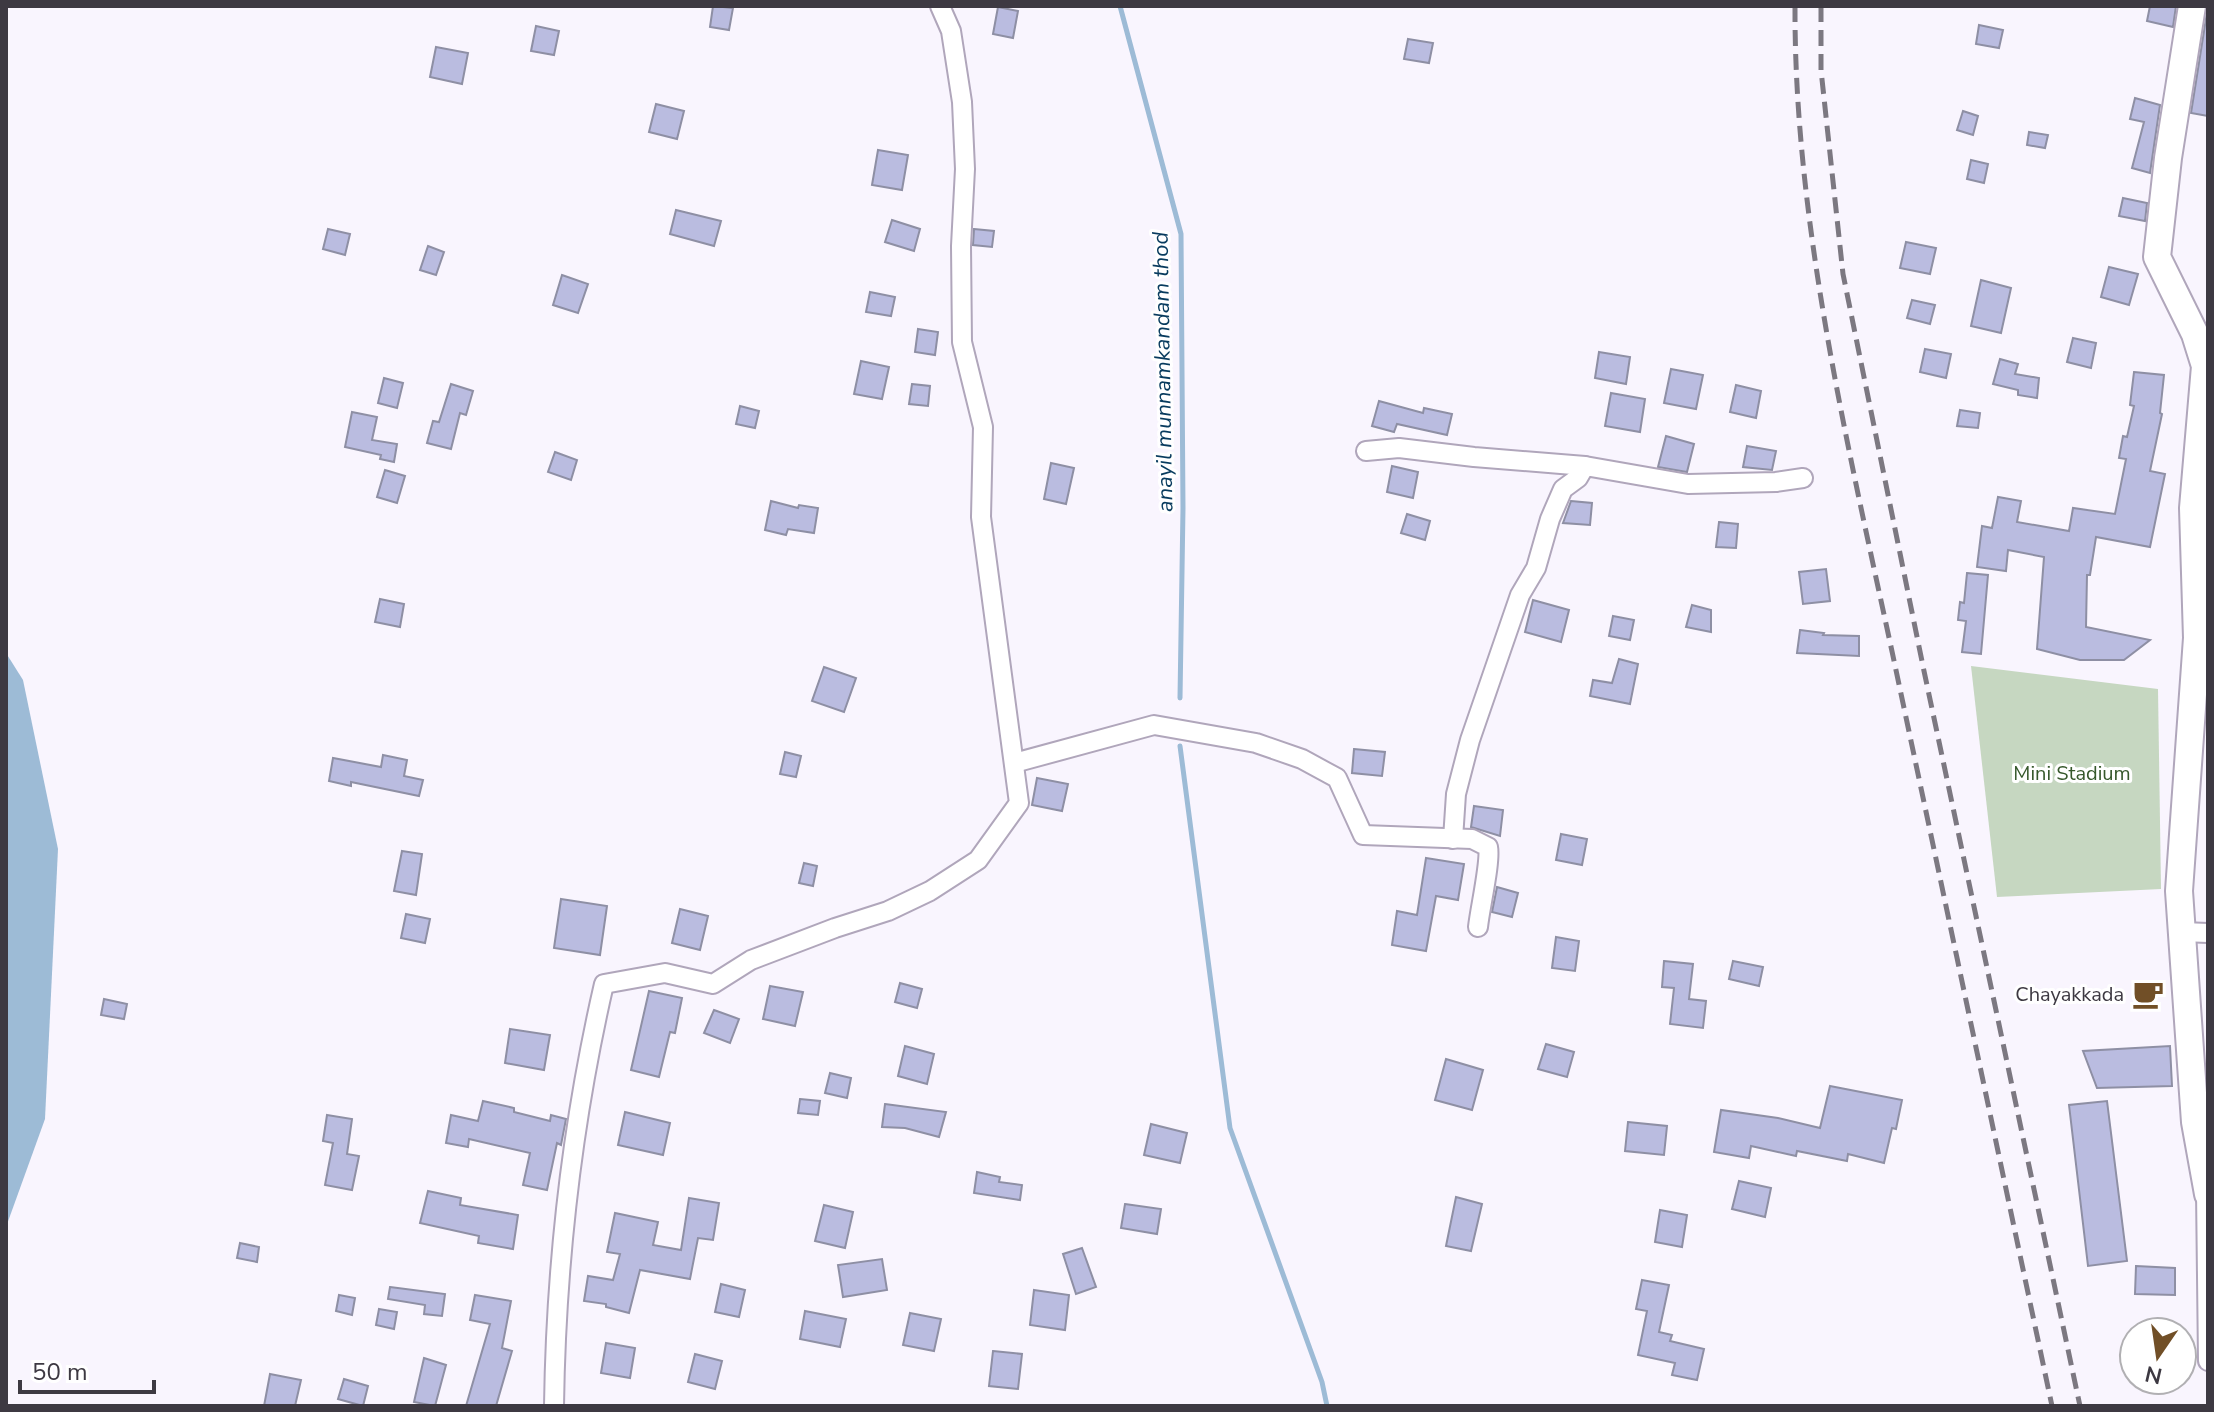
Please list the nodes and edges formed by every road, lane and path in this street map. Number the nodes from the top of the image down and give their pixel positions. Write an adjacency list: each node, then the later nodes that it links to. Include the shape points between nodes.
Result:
1 (940, 6): 7 (street, via 951,31 962,102 962,342 983,427 981,517)
2 (2192, 6): 6 (main road, via 2157,257 2205,366)
3 (1366, 451): 4 (street, via 1399,448)
4 (1585, 466): 5 (street, via 1688,484); 8 (street, via 1563,489 1536,568 1520,595 1470,740 1456,794)
5 (1803, 478)
6 (2200, 509): 10 (main road, via 2197,638 2179,891)
7 (1014, 763): 8 (street, via 1154,725 1242,740 1302,759 1337,778 1363,835); 14 (street, via 1019,803 978,860 930,891 751,960 713,984 665,973 604,984 564,1215)
8 (1453, 839): 9 (street, via 1472,839 1488,847 1491,857)
9 (1478, 927)
10 (2182, 932): 11 (street); 12 (main road, via 2195,1122)
11 (2208, 933)
12 (2207, 1192): 13 (street)
13 (2208, 1361)
14 (554, 1406)

